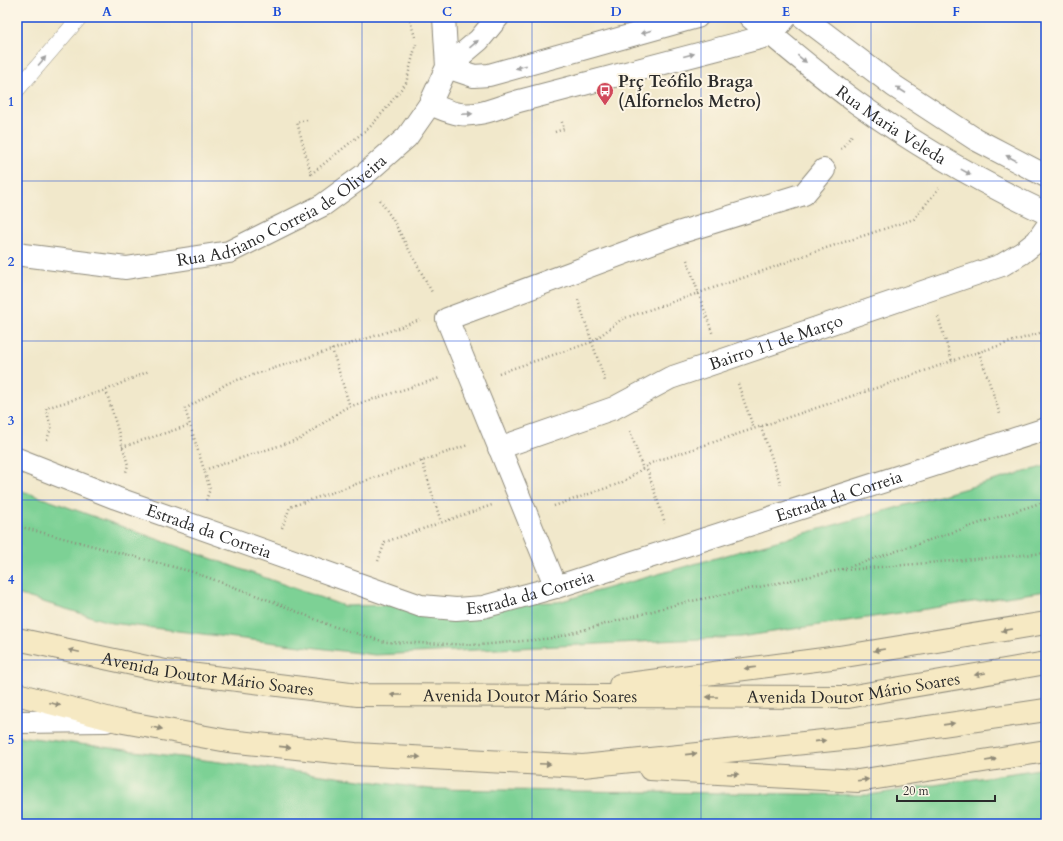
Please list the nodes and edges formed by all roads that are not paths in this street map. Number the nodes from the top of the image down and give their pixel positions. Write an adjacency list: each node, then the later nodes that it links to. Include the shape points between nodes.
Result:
1 (80, 17): 10 (lane, one-way to 1)
2 (444, 17): 9 (street, Rua Adriano Correia de Oliveira)
3 (498, 17): 9 (street, one-way to 3, via 479,40)
4 (697, 17): 9 (street, one-way to 9, via 489,75 474,76)
5 (750, 17): 8 (street, Rua Maria Veleda)
6 (786, 17): 8 (street)
7 (803, 17): 13 (street, Rua Maria Veleda, one-way to 7, via 976,139 894,86)
8 (771, 35): 11 (street, one-way to 8, via 456,113 478,113); 14 (street, Rua Maria Veleda, one-way to 14, via 871,112 957,167 1008,196)
9 (447, 67): 11 (street, Rua Adriano Correia de Oliveira)
10 (17, 90)
11 (430, 104): 16 (street, Rua Adriano Correia de Oliveira, via 406,137 364,175 323,205 229,252 126,268)
12 (824, 170): 18 (street, via 804,194 678,233 447,319)
13 (1046, 176)
14 (1046, 213)
15 (1046, 228): 18 (street, Bairro 11 de Março, via 1038,241 1002,265 670,378 614,408)
16 (17, 253)
17 (1046, 430): 20 (street, Estrada da Correia)
18 (497, 442): 20 (street)
19 (17, 459): 20 (street, Estrada da Correia, via 116,498 421,606 456,609 483,607)
20 (556, 587)
21 (1046, 624): 25 (main road, one-way to 25, via 839,657)
22 (17, 639): 25 (main road, Avenida Doutor Mário Soares, one-way to 22, via 358,695 165,671)
23 (1046, 663): 25 (main road, Avenida Doutor Mário Soares, one-way to 25, via 848,697)
24 (17, 694): 27 (main road, one-way to 27)
25 (533, 696)
26 (1046, 710): 30 (main road, one-way to 26, via 852,738)
27 (118, 721): 28 (street); 30 (main road, one-way to 30, via 228,740 354,754)
28 (17, 722)
29 (1046, 751): 30 (main road, one-way to 29, via 858,781)
30 (583, 766)

